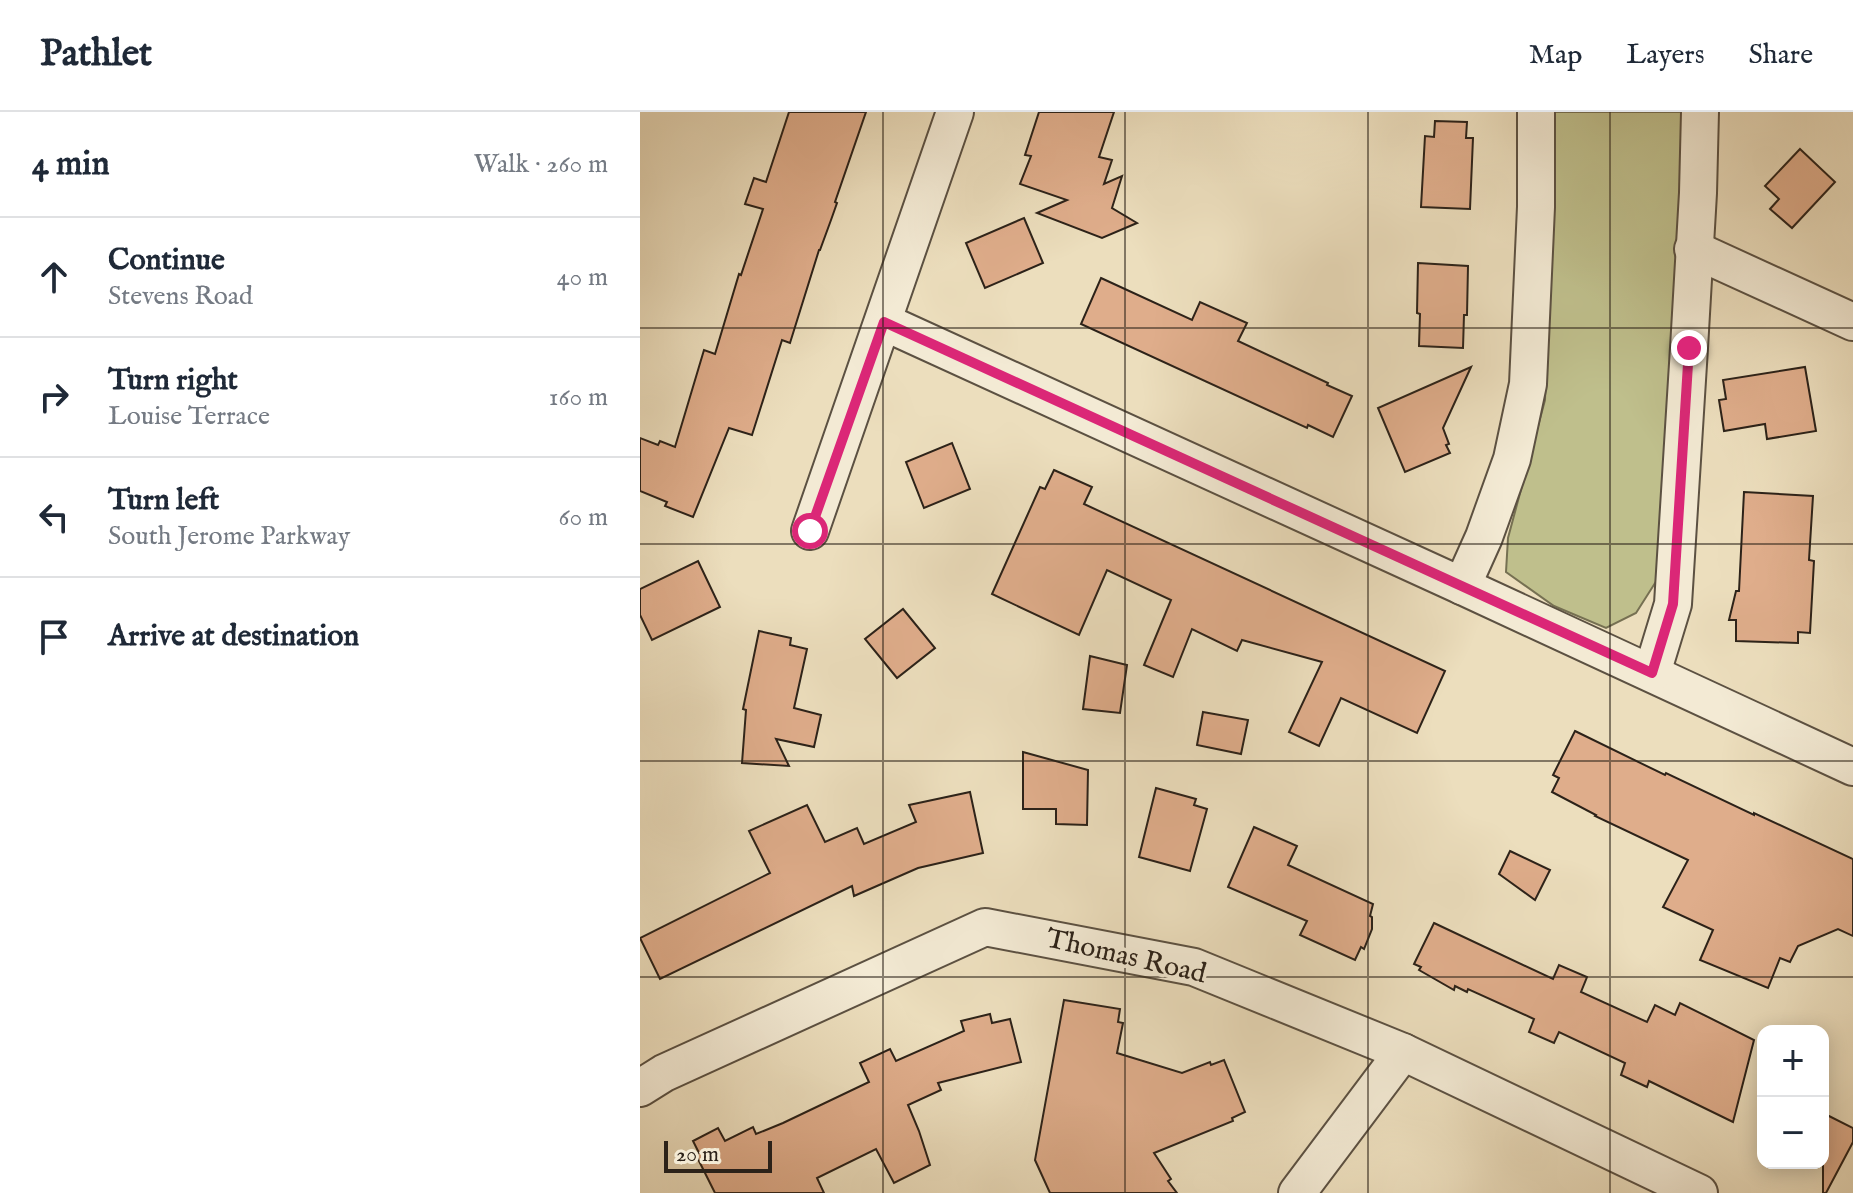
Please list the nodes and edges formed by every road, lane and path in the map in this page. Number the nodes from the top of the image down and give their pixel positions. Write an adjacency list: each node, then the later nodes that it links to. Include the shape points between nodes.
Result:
1 (955, 112): 5 (street)
2 (1536, 112): 8 (street, via 1528,384 1512,459)
3 (1700, 112): 4 (street)
4 (1693, 249): 6 (street); 9 (street, via 1673,604)
5 (884, 322): 7 (street); 8 (street)
6 (1853, 322)
7 (810, 531)
8 (1462, 586): 9 (street)
9 (1652, 673): 10 (street)
10 (1853, 767)
11 (1403, 1052): 12 (street, Thomas Road, via 1194,967 985,927); 13 (street); 14 (street, Thomas Road)
12 (640, 1088)
13 (1297, 1193)
14 (1699, 1193)

